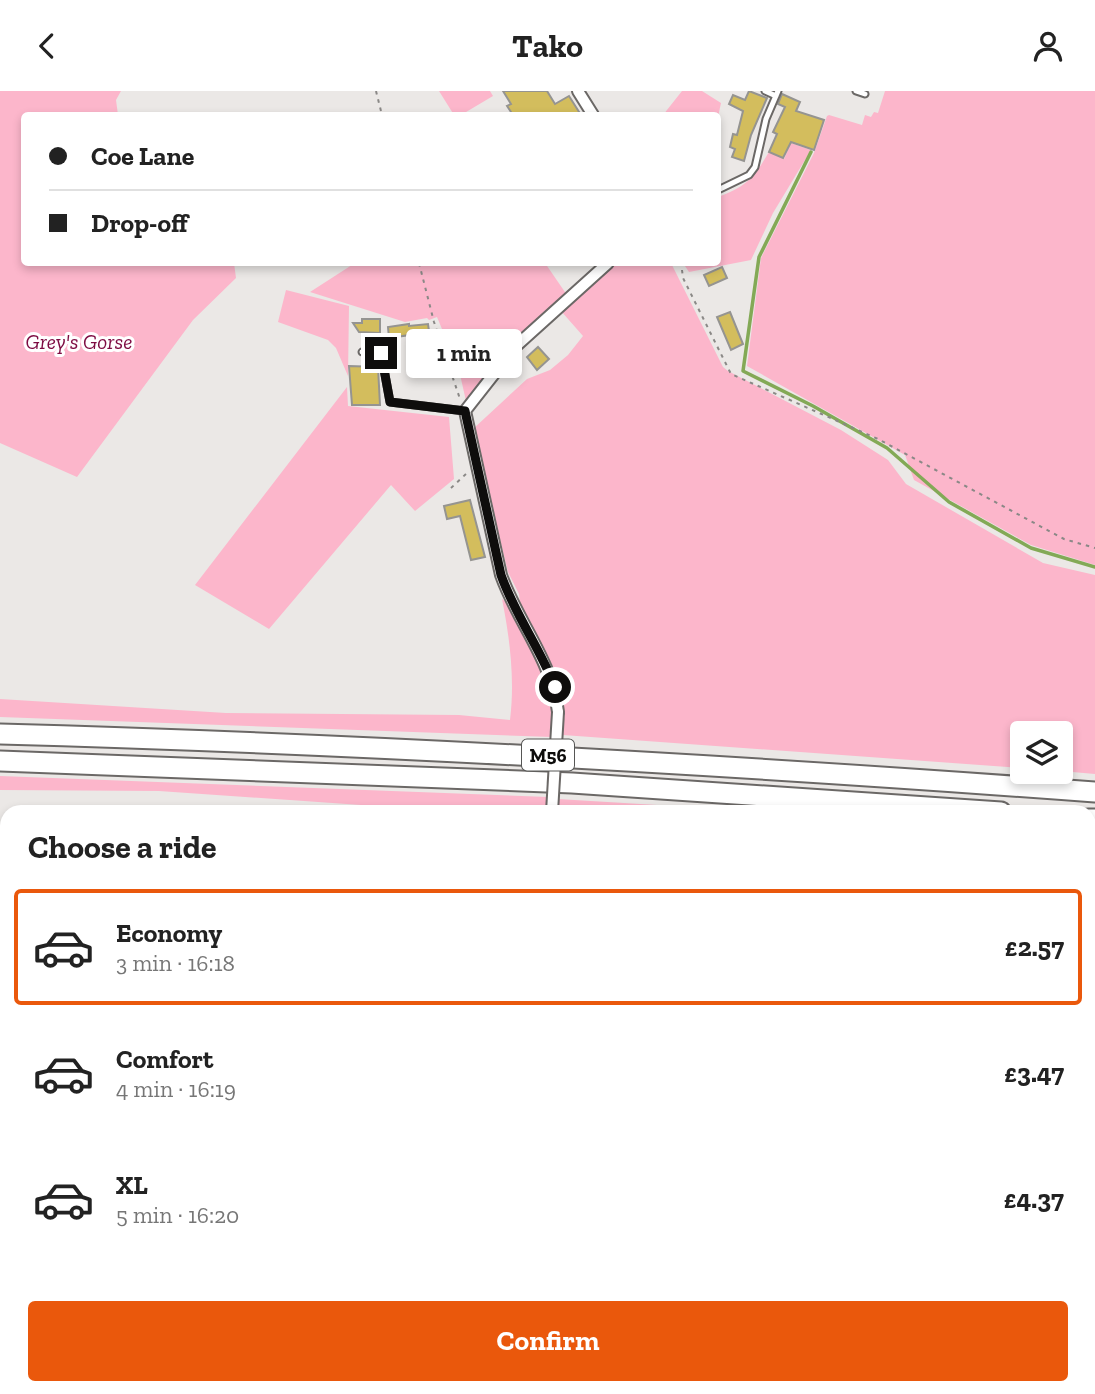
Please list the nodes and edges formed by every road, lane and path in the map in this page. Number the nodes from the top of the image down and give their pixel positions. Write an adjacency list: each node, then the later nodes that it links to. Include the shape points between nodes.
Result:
1 (376, 91): 7 (path)
2 (578, 91): 8 (street)
3 (765, 91): 5 (lane)
4 (856, 91): 6 (lane)
5 (777, 93): 9 (lane, via 755,167 749,175)
6 (865, 95)
7 (381, 112)
8 (591, 112)
9 (721, 189)
10 (420, 266): 14 (path)
11 (605, 266): 14 (street, via 516,346)
12 (682, 270): 17 (path, via 731,374 878,439 1065,539)
13 (362, 352): 14 (lane, via 381,353 390,402)
14 (465, 411): 15 (street)
15 (472, 453): 16 (path, via 468,472); 21 (street, bridge, via 507,592 555,687 558,712)
16 (451, 488)
17 (1095, 548)
18 (0, 734): 20 (highway, M56, via 560,756)
19 (0, 761): 22 (highway, M56, via 532,781)
20 (1095, 792)
21 (552, 805)
22 (895, 805)

